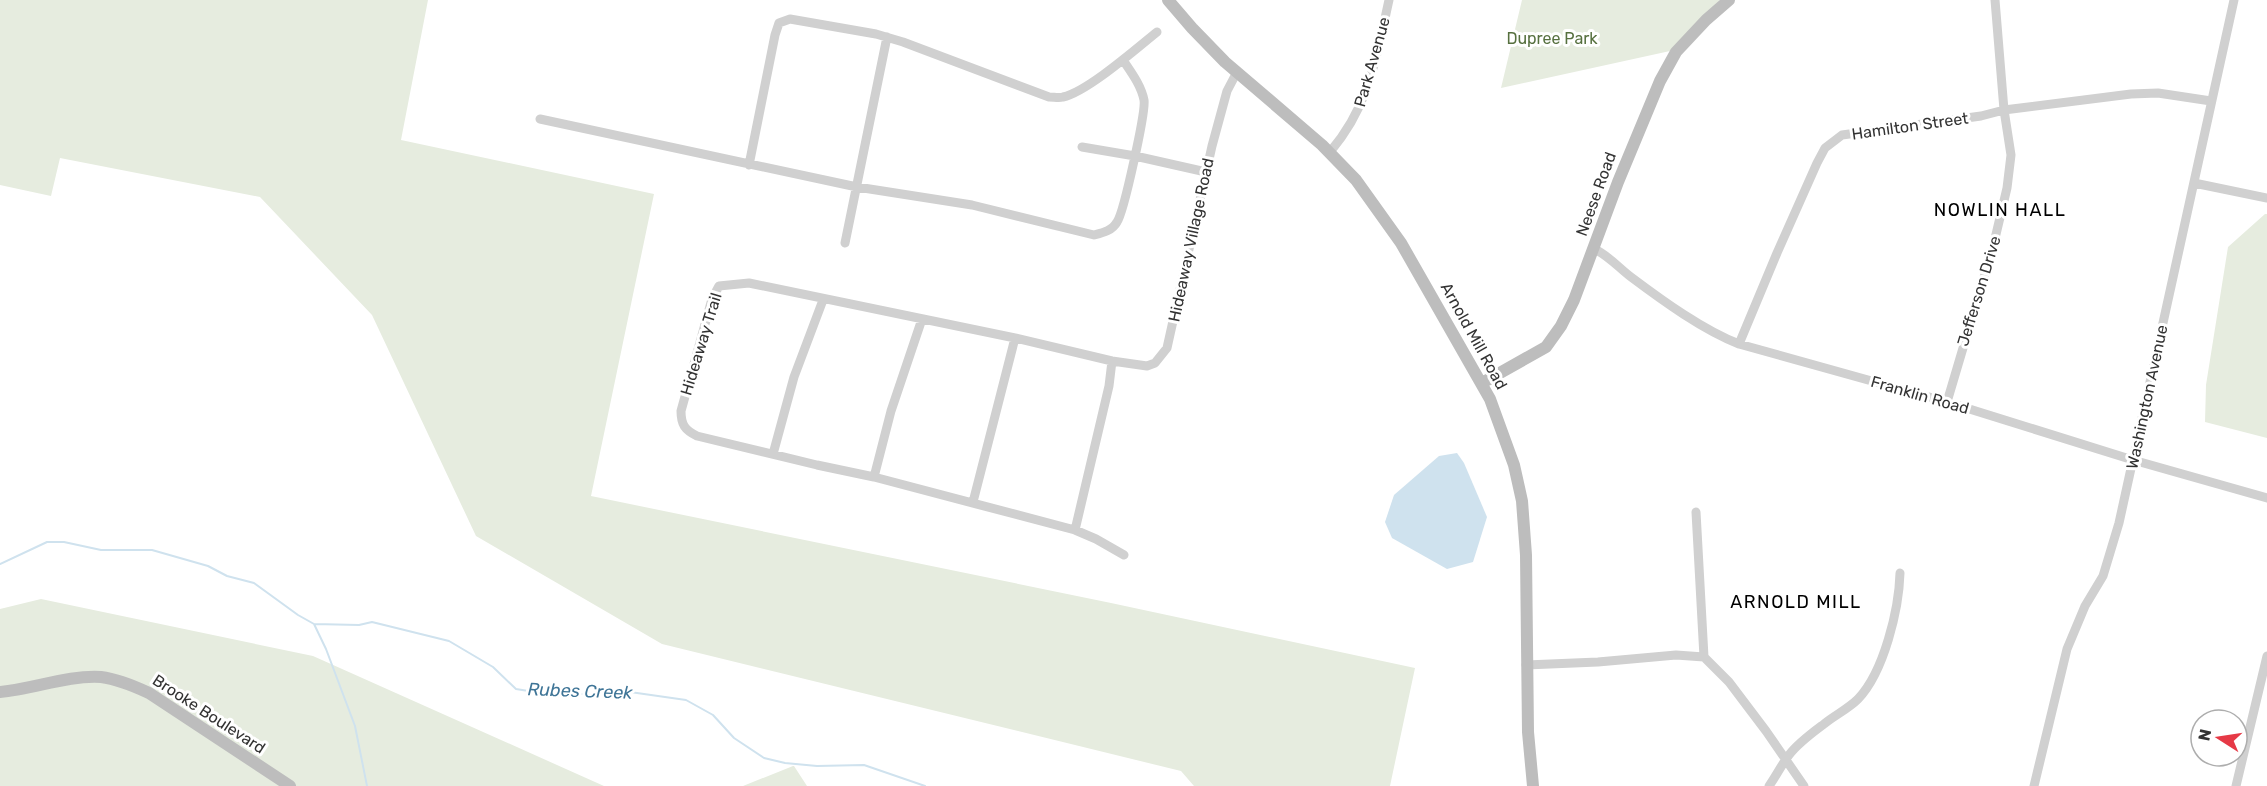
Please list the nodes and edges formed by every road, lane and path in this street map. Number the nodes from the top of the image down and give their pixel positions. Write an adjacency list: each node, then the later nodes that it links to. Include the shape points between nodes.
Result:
1 (1168, 0): 9 (main road, Arnold Mill Road)
2 (1389, 0): 14 (street, Park Avenue, via 1365,96 1355,118)
3 (1729, 0): 22 (main road, Neese Road, via 1676,52 1659,81)
4 (1995, 0): 11 (street, Jefferson Drive)
5 (2234, 0): 10 (street, Washington Avenue)
6 (1157, 32): 8 (street)
7 (887, 38): 8 (street, via 1049,97 1062,98 1074,93); 16 (street, via 790,18 779,23); 19 (street)
8 (1123, 60): 15 (street, via 1145,103)
9 (1237, 72): 14 (main road, Arnold Mill Road); 17 (street, Hideaway Village Road, via 1227,91)
10 (2211, 102): 11 (street, Hamilton Street, via 2158,93); 18 (street, Washington Avenue)
11 (2004, 110): 26 (street, Hamilton Street, via 1853,132 1835,139 1817,164); 29 (street, Jefferson Drive, via 2011,155 2005,203)
12 (540, 119): 16 (street)
13 (1082, 147): 15 (street)
14 (1330, 152): 28 (main road, Arnold Mill Road, via 1391,228)
15 (1135, 156): 17 (street); 19 (street, via 1117,223 1094,235 972,205)
16 (749, 165): 19 (street)
17 (1206, 172): 27 (street, Hideaway Village Road, via 1167,348 1155,363 1147,366)
18 (2194, 183): 20 (street); 31 (street, Washington Avenue)
19 (857, 187): 21 (street)
20 (2267, 198)
21 (845, 243)
22 (1594, 249): 26 (street, Franklin Road, via 1681,311); 28 (main road, Neese Road, via 1567,316 1546,347)
23 (823, 300): 24 (street, Hideaway Trail); 30 (street, via 794,377); 30 (street, Hideaway Trail, via 749,283 719,286 712,299 688,380 681,422 697,436)
24 (922, 319): 25 (street, Hideaway Trail); 32 (street)
25 (1015, 338): 27 (street, Hideaway Trail); 34 (street)
26 (1739, 344): 29 (street, Franklin Road)
27 (1112, 361): 36 (street)
28 (1482, 383): 41 (main road, Arnold Mill Road, via 1509,448 1522,501)
29 (1947, 402): 31 (street, Franklin Road)
30 (773, 454): 32 (street, Hideaway Trail)
31 (2133, 460): 33 (street, Franklin Road); 49 (street, Washington Avenue, via 2108,563 2067,649)
32 (874, 477): 34 (street, Hideaway Trail)
33 (2267, 498)
34 (973, 502): 36 (street, Hideaway Trail)
35 (1696, 512): 40 (street)
36 (1075, 530): 37 (street, Hideaway Trail)
37 (1124, 555)
38 (1900, 573): 44 (street, via 1889,633 1865,690 1797,746)
39 (2267, 656): 42 (street)
40 (1704, 657): 41 (street, via 1676,655); 44 (street, via 1729,682)
41 (1526, 665): 46 (main road, Arnold Mill Road)
42 (2264, 681): 50 (street)
43 (0, 692): 45 (main road, Brooke Boulevard, via 82,677 126,683 149,693)
44 (1786, 760): 47 (street); 48 (street)
45 (290, 786)
46 (1533, 786)
47 (1769, 786)
48 (1804, 786)
49 (2034, 786)
50 (2236, 786)

